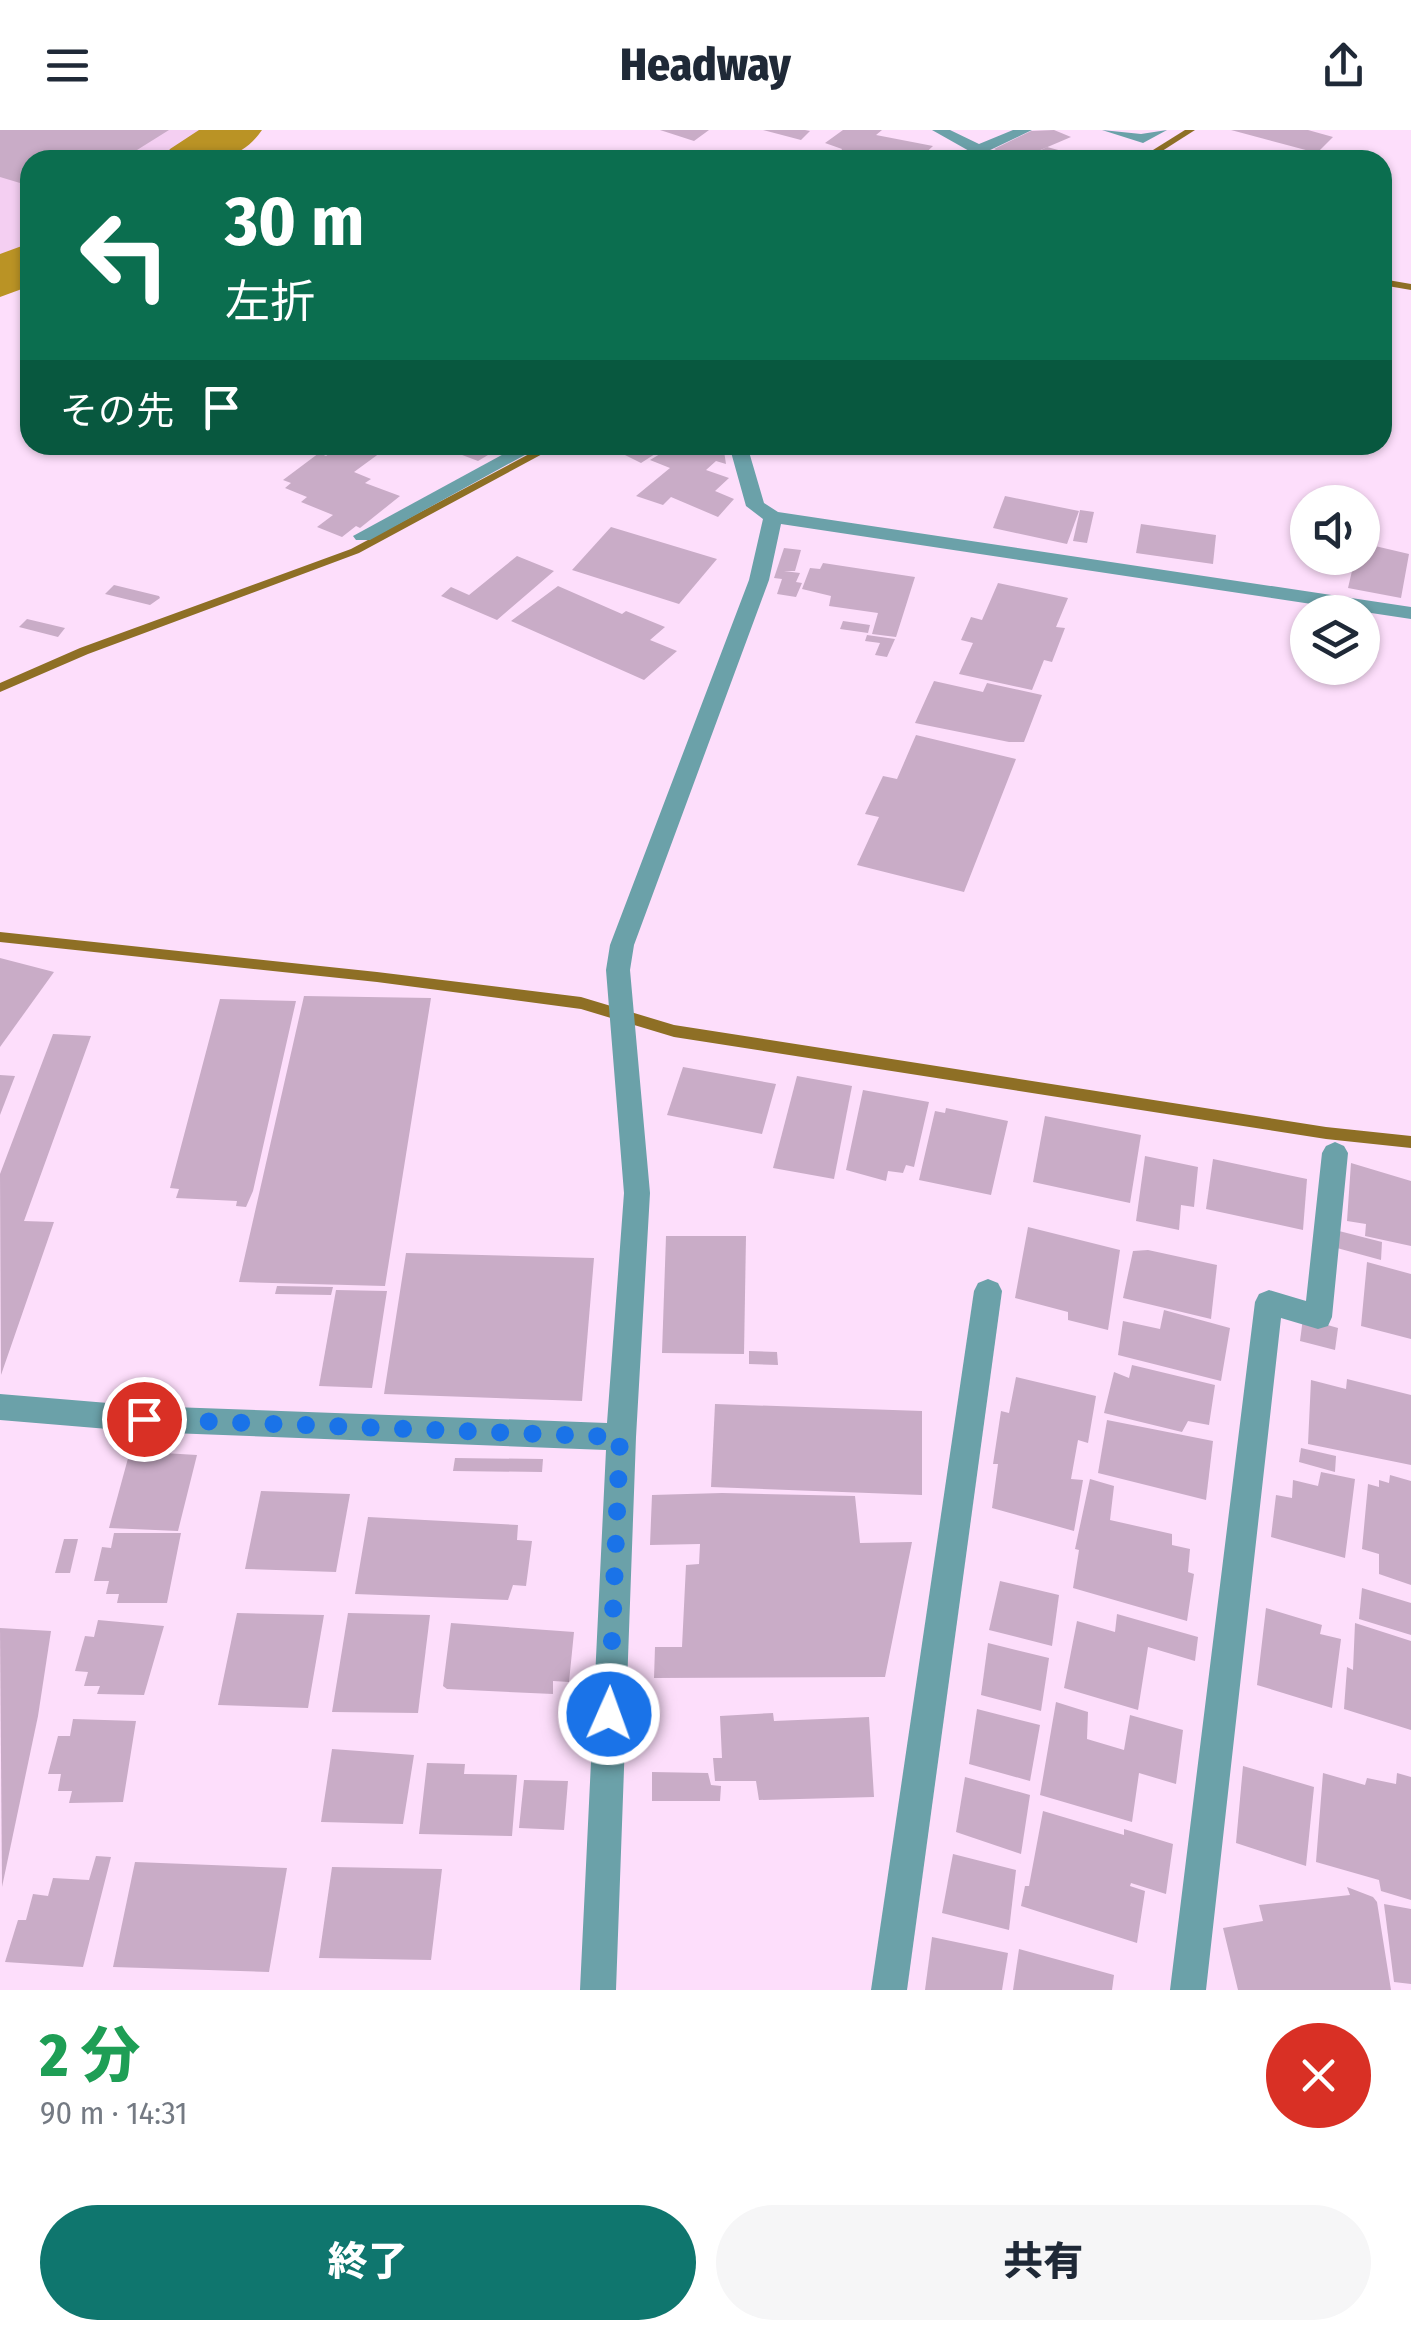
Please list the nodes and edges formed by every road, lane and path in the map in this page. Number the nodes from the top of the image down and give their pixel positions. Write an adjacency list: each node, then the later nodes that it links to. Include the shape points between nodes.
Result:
1 (939, 130): 5 (street)
2 (1025, 130): 6 (street)
3 (1109, 130): 4 (street, via 1143,139)
4 (1160, 130)
5 (971, 150)
6 (988, 150)
7 (515, 455): 10 (street)
8 (741, 455): 9 (street, via 755,506)
9 (773, 517): 11 (street); 15 (street, via 759,580 622,944 619,994 637,1193)
10 (363, 536)
11 (1411, 614)
12 (1335, 1154): 18 (street, via 1318,1316 1270,1302)
13 (988, 1291): 17 (street)
14 (0, 1408): 15 (street)
15 (620, 1437): 16 (street)
16 (598, 1990)
17 (889, 1990)
18 (1188, 1990)

